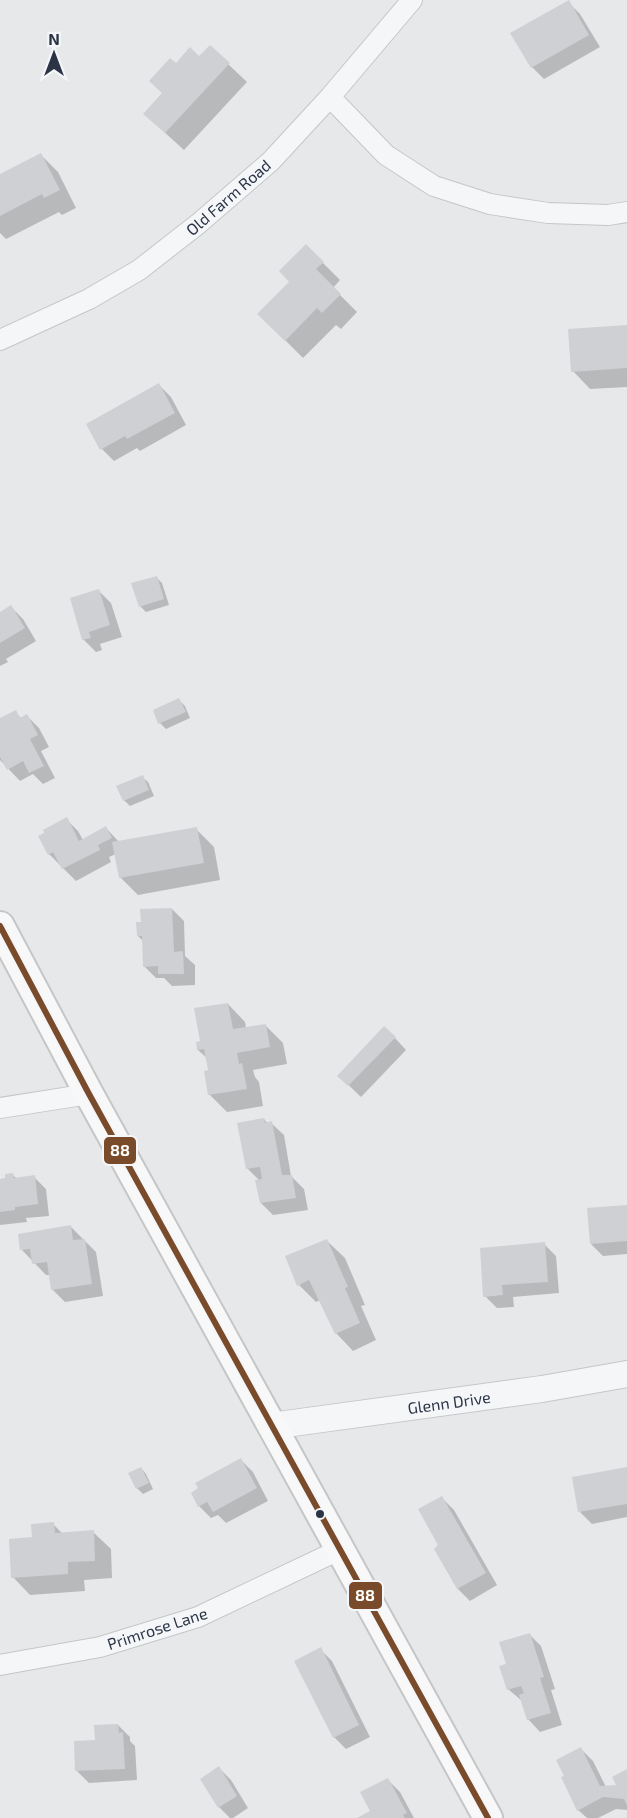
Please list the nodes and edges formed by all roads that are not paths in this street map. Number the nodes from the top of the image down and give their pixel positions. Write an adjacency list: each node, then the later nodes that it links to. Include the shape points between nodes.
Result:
1 (412, 0): 2 (street, Old Farm Road)
2 (330, 97): 3 (street, via 386,155 434,186 490,204 548,213); 4 (street, Old Farm Road, via 271,161 139,270 89,299)
3 (627, 212)
4 (0, 340)
5 (0, 926): 6 (main road)
6 (89, 1094): 7 (street); 9 (main road)
7 (0, 1108)
8 (627, 1374): 9 (street, Glenn Drive)
9 (271, 1426): 10 (main road)
10 (339, 1550): 11 (street, Primrose Lane, via 198,1617 100,1647); 12 (main road)
11 (0, 1665)
12 (488, 1818)

